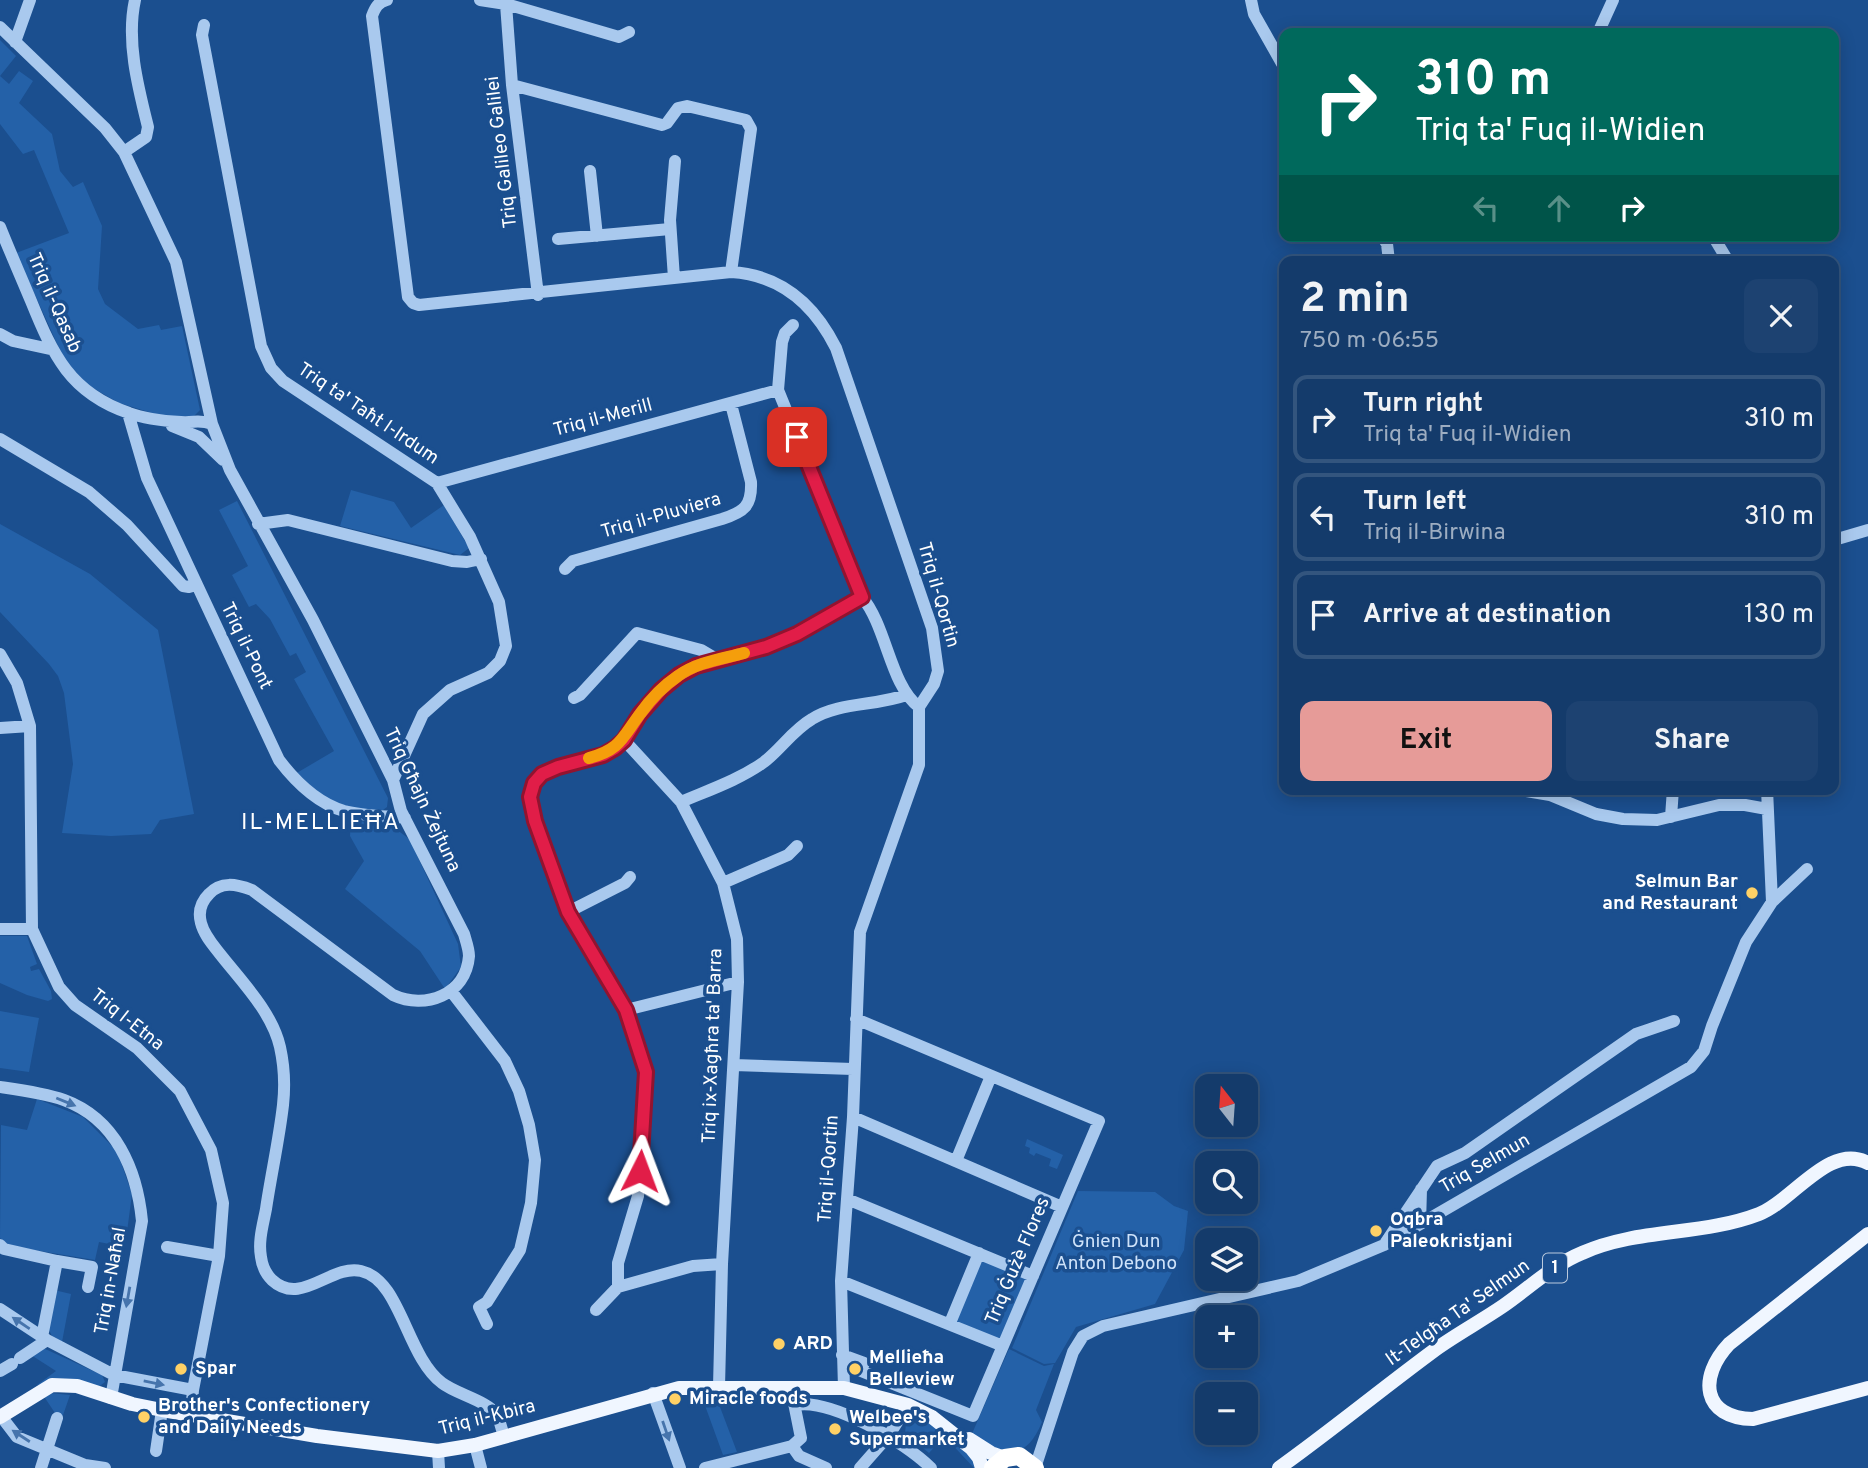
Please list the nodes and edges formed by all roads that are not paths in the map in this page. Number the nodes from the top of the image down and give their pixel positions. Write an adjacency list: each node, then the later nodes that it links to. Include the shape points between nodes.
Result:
1 (30, 0): 12 (street)
2 (135, 0): 15 (street, via 135,65 148,127 146,137)
3 (387, 0): 24 (street, Triq il-Qortin, via 381,1 372,16 408,297 419,305)
4 (480, 0): 7 (street)
5 (1251, 0): 13 (street)
6 (1613, 0): 10 (street)
7 (506, 4): 11 (street, via 619,37); 14 (street, Triq Galileo Galilei)
8 (204, 25): 36 (street, Triq ta' Taħt l-Irdum, via 202,35 266,359 282,381)
9 (0, 27): 12 (street, Triq Għajn Żejtuna)
10 (1600, 28)
11 (629, 32)
12 (15, 42): 15 (street, Triq Għajn Żejtuna)
13 (1279, 58)
14 (512, 85): 22 (street, via 662,125 678,108 687,106 746,120 751,129); 24 (street, Triq Galileo Galilei)
15 (124, 152): 32 (street, Triq Għajn Żejtuna, via 176,262)
16 (675, 161): 19 (street)
17 (590, 171): 20 (street)
18 (0, 227): 27 (street, Triq il-Qasab)
19 (670, 229): 20 (street); 23 (street)
20 (597, 236): 21 (street)
21 (558, 239)
22 (731, 272): 23 (street, Triq il-Qortin); 49 (street, Triq il-Qortin, via 778,283 793,293 836,348 932,628 938,671)
23 (674, 278): 24 (street, Triq il-Qortin)
24 (538, 295)
25 (793, 325): 28 (street, via 782,342)
26 (0, 334): 27 (street)
27 (50, 349): 30 (street, Triq il-Qasab, via 86,391)
28 (778, 390): 29 (street, Triq il-Merill); 43 (street)
29 (731, 404): 36 (street, Triq il-Merill); 41 (street, Triq il-Pluviera, via 751,482 752,494 743,510 573,561)
30 (128, 413): 31 (street, Triq il-Qasab); 42 (street, Triq il-Pont, via 147,478)
31 (159, 420): 32 (street, Triq il-Qasab, via 185,423 199,419); 34 (street, Triq il-Qasab)
32 (214, 428): 34 (street); 35 (street, Triq Għajn Żejtuna)
33 (0, 439): 42 (street, via 89,492 127,525 183,586)
34 (206, 443): 35 (street, Triq il-Qasab)
35 (230, 470): 37 (street, Triq Għajn Żejtuna)
36 (437, 483): 40 (street, Triq ta' Taħt l-Irdum)
37 (258, 524): 40 (street, via 288,520 460,563); 53 (street, Triq Għajn Żejtuna, via 313,620)
38 (1868, 530): 39 (street)
39 (1839, 539)
40 (481, 559): 53 (street, Triq ta' Taħt l-Irdum, via 499,602 506,646 488,673 450,690 423,715)
41 (565, 569)
42 (196, 585): 60 (street, Triq il-Pont, via 279,760 291,776 327,804 345,811)
43 (862, 597): 45 (street, via 797,634); 46 (street)
44 (0, 654): 50 (street, Triq l-Etna, via 17,682)
45 (718, 660): 47 (street, via 701,650 637,634); 52 (street, via 696,666 661,690)
46 (906, 695): 48 (street); 49 (street)
47 (574, 698)
48 (882, 702): 49 (street); 57 (street, via 832,710 813,718 764,762 737,779)
49 (919, 707): 72 (street, Triq il-Qortin, via 919,765 860,932)
50 (30, 726): 51 (street); 68 (street, Triq l-Etna)
51 (0, 728)
52 (624, 740): 57 (street, Triq ix-Xagħra ta' Barra); 66 (street, via 603,755 542,774 534,783 530,797 535,821)
53 (393, 780): 60 (street, Triq Għajn Żejtuna)
54 (1550, 795): 59 (street, via 1596,814 1623,819)
55 (1673, 795): 59 (street)
56 (1768, 795): 58 (street)
57 (681, 802): 64 (street, Triq ix-Xagħra ta' Barra)
58 (1767, 809): 59 (street, via 1719,805); 65 (street)
59 (1671, 817)
60 (405, 818): 70 (street, Triq Għajn Żejtuna, via 464,934 469,954)
61 (797, 846): 64 (street, via 788,855)
62 (1807, 869): 65 (street, Triq Selmun)
63 (630, 877): 66 (street)
64 (723, 883): 69 (street, Triq ix-Xagħra ta' Barra, via 737,939)
65 (1772, 902): 84 (street, Triq Selmun, via 1746,942 1704,1051 1691,1067)
66 (568, 912): 71 (street)
67 (0, 929): 68 (street)
68 (32, 929): 90 (street, Triq l-Etna, via 59,987 75,1005 137,1048 180,1091 211,1150 223,1203)
69 (738, 982): 71 (street); 74 (street, Triq ix-Xagħra ta' Barra)
70 (452, 991): 99 (street, via 505,1061 519,1091 535,1160 520,1250 479,1307); 120 (street, via 439,999 407,1002 252,890 237,884 223,885 203,900 200,922 206,936 270,1021 280,1045 283,1103 260,1244 264,1269 273,1281 293,1289 352,1269 377,1278 388,1289 424,1366 442,1384 496,1415)
71 (626, 1010): 96 (street, via 646,1072 639,1196 618,1264)
72 (856, 1019): 75 (street, Triq il-Qortin); 76 (street)
73 (1674, 1021): 81 (street, via 1636,1034 1465,1153 1437,1166)
74 (734, 1065): 75 (street); 92 (street, Triq ix-Xagħra ta' Barra)
75 (853, 1069): 78 (street, Triq il-Qortin)
76 (991, 1076): 79 (street); 83 (street, Triq Ġużè Flores, via 1099,1121)
77 (0, 1087): 105 (street, Triq in-Naħal, one-way to 105, via 65,1100 89,1113 109,1131 128,1160 139,1191 142,1221)
78 (853, 1117): 79 (street); 82 (street, Triq il-Qortin)
79 (956, 1161): 83 (street)
80 (1868, 1163): 140 (main road, It-Telgħa Ta' Selmun / 1, via 1833,1161 1758,1215 1622,1240 1572,1258 1437,1348)
81 (1421, 1188): 84 (street); 87 (street)
82 (846, 1199): 89 (street); 94 (street, Triq il-Qortin)
83 (1062, 1207): 93 (street, Triq Ġużè Flores)
84 (1420, 1224): 87 (street, Triq Selmun)
85 (1868, 1234): 109 (main road, via 1729,1344 1714,1363 1708,1385 1721,1410 1739,1419)
86 (0, 1245): 91 (street)
87 (1384, 1245): 119 (street, Triq Selmun, via 1298,1281 1122,1320 1092,1331 1073,1352)
88 (167, 1247): 90 (street)
89 (979, 1253): 93 (street); 100 (street)
90 (219, 1256): 110 (street, Triq l-Etna)
91 (57, 1261): 95 (street, via 92,1267); 101 (street)
92 (722, 1264): 96 (street, via 693,1266); 106 (street, Triq ix-Xagħra ta' Barra)
93 (1033, 1276): 102 (street, Triq Ġużè Flores)
94 (841, 1281): 100 (street); 103 (street, Triq il-Qortin)
95 (88, 1287)
96 (618, 1287): 98 (street)
97 (0, 1309): 101 (street, one-way to 97)
98 (596, 1310)
99 (487, 1324)
100 (950, 1324): 102 (street)
101 (44, 1338): 104 (street); 105 (street)
102 (1003, 1346): 103 (street, Triq Ġużè Flores, via 973,1416 862,1371 864,1363)
103 (842, 1355): 108 (street, Triq il-Qortin)
104 (0, 1371)
105 (114, 1376): 110 (street, one-way to 110); 112 (street, Triq in-Naħal)
106 (719, 1387): 107 (main road, Triq il-Kbira); 111 (main road, Triq il-Kbira)
107 (791, 1388): 108 (main road, Triq il-Kbira); 113 (street)
108 (844, 1388): 114 (main road, Triq il-Kbira)
109 (1868, 1388)
110 (193, 1390): 116 (street, Triq l-Etna)
111 (653, 1393): 120 (main road, Triq il-Kbira); 133 (street, one-way to 133)
112 (111, 1398): 115 (main road, Triq il-Kbira); 117 (main road, Triq il-Kbira, via 77,1386 52,1385)
113 (794, 1405): 121 (street, via 815,1404); 123 (street, via 801,1438)
114 (908, 1405): 121 (street); 127 (main road, Triq il-Kbira, via 920,1406); 138 (main road, Triq il-Kbira, via 964,1442)
115 (162, 1410): 116 (main road, Triq il-Kbira); 125 (street)
116 (191, 1414): 126 (main road, Triq il-Kbira, via 316,1440)
117 (0, 1416): 124 (street, one-way to 117, via 17,1437)
118 (57, 1418): 124 (street)
119 (1049, 1424): 127 (street, Triq Selmun, via 1034,1447); 139 (street, Triq Selmun)
120 (504, 1435): 122 (main road, Triq il-Kbira)
121 (889, 1435): 136 (street); 137 (street)
122 (475, 1445): 126 (main road, Triq il-Kbira); 132 (street)
123 (792, 1446): 134 (street); 135 (street, via 799,1456)
124 (47, 1449): 128 (street); 129 (street)
125 (156, 1451)
126 (438, 1451): 131 (street)
127 (1006, 1461): 139 (highway)
128 (85, 1466): 130 (street)
129 (41, 1468)
130 (105, 1468)
131 (439, 1468)
132 (481, 1468)
133 (680, 1468)
134 (705, 1468)
135 (826, 1468)
136 (860, 1468)
137 (931, 1468)
138 (982, 1468)
139 (1035, 1468)
140 (1279, 1468)

